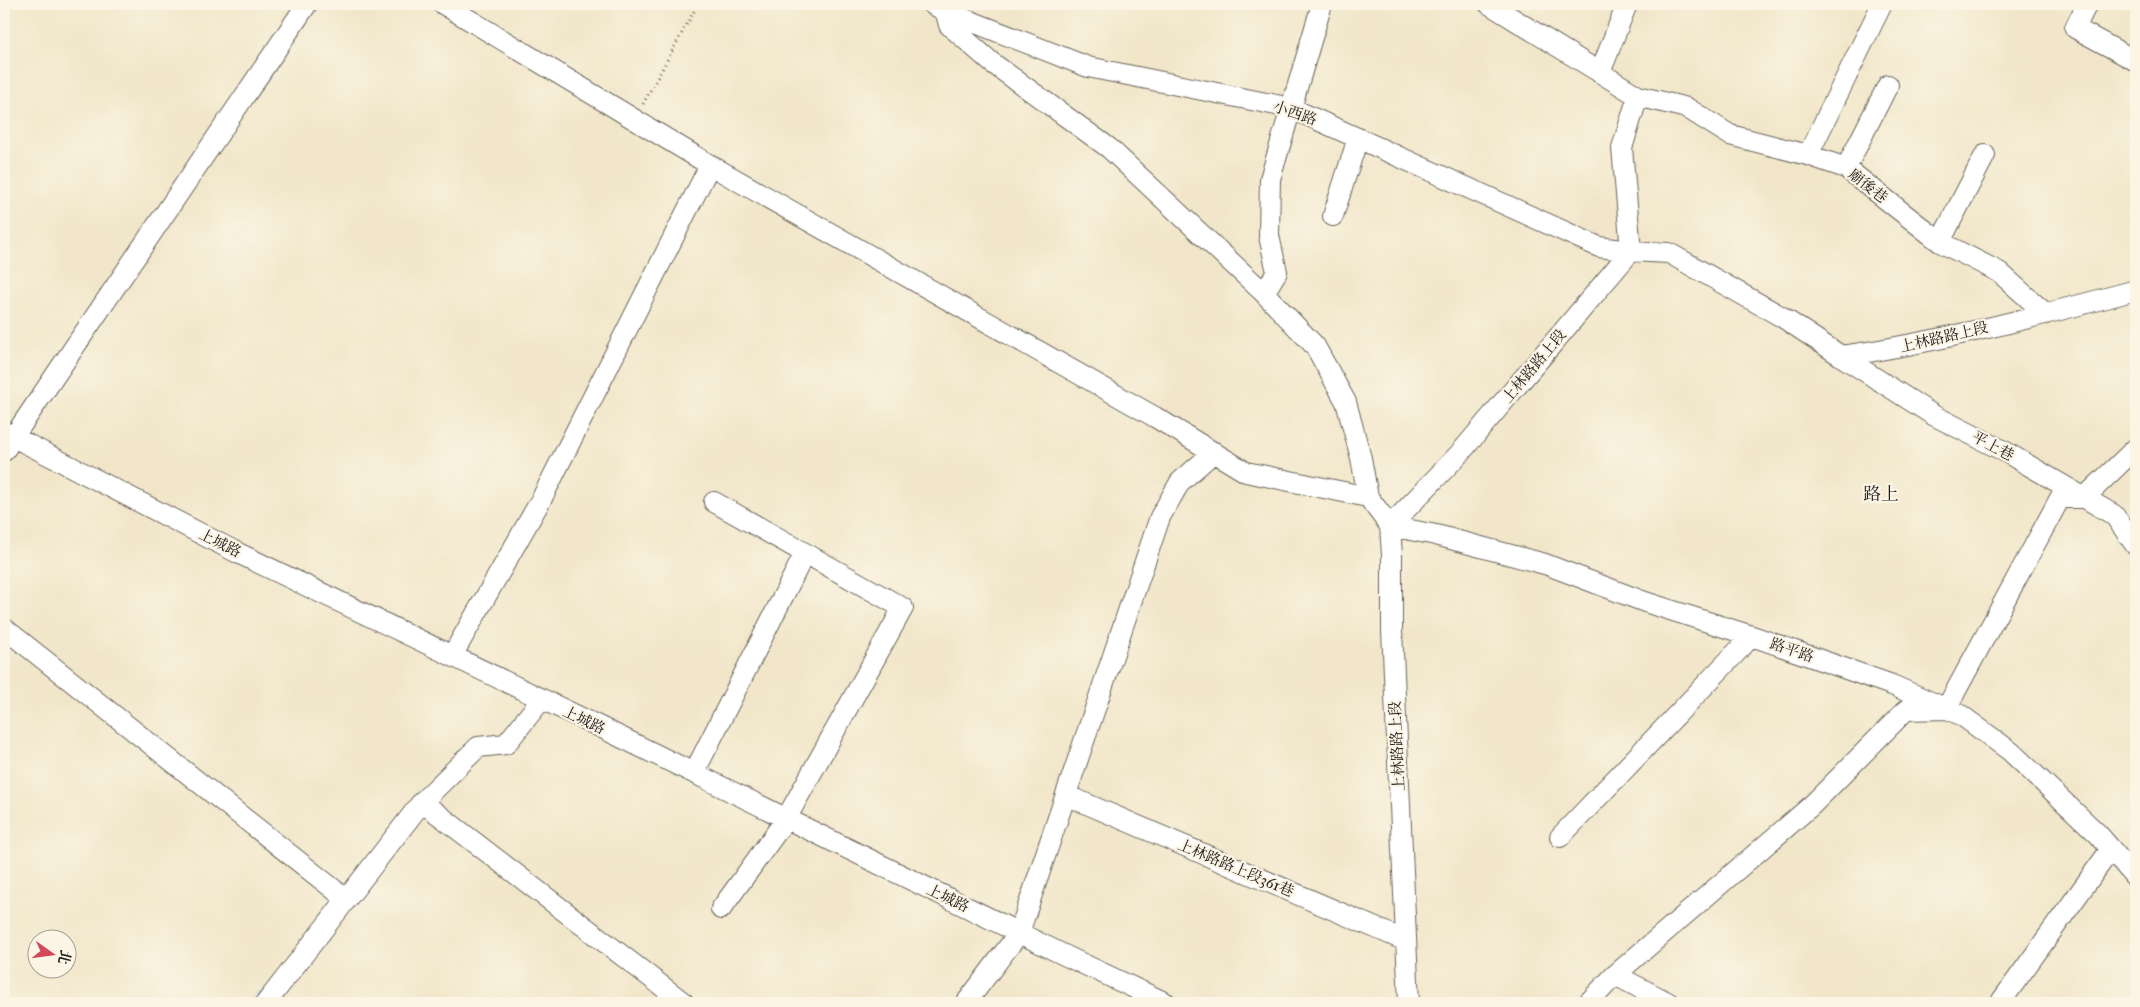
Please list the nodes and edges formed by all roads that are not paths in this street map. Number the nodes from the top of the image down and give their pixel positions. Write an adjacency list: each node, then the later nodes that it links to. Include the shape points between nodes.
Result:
1 (307, 4): 26 (street)
2 (443, 4): 17 (street)
3 (1322, 4): 13 (street)
4 (1627, 4): 10 (street)
5 (1882, 4): 15 (street)
6 (2087, 4): 9 (street, via 2076,28)
7 (1493, 5): 10 (street, 廟後巷)
8 (940, 6): 13 (street, 小西路, via 1088,67); 23 (street, via 949,25 1109,148)
9 (2136, 62)
10 (1600, 73): 12 (street, 廟後巷)
11 (1888, 85): 18 (street)
12 (1638, 96): 15 (street, 廟後巷, via 1687,108 1730,135); 21 (street, via 1622,148)
13 (1291, 108): 14 (street, 小西路); 23 (street, via 1270,179 1269,236 1277,272)
14 (1358, 138): 19 (street); 21 (street, 小西路, via 1599,247)
15 (1808, 155): 18 (street, 廟後巷)
16 (1986, 155): 20 (street)
17 (710, 165): 28 (street); 37 (street, via 542,498)
18 (1846, 168): 20 (street, 廟後巷)
19 (1333, 216)
20 (1940, 242): 24 (street, 廟後巷, via 1999,272)
21 (1631, 251): 25 (street, via 1669,253 1782,317); 32 (street, 上林路路上段, via 1461,452)
22 (2136, 290): 24 (street, 上林路路上段)
23 (1264, 293): 29 (street, via 1316,346 1346,402)
24 (2046, 314): 25 (street, 上林路路上段, via 1893,349)
25 (1841, 356): 30 (street, 平上巷, via 1933,415 2004,451)
26 (7, 440): 37 (street, 上城路)
27 (2136, 448): 30 (street)
28 (1214, 452): 29 (street, via 1246,472); 41 (street, via 1180,482 1160,517)
29 (1368, 497): 32 (street)
30 (2084, 498): 33 (street, 平上巷, via 2114,515); 39 (street, via 2060,498)
31 (714, 502): 34 (street)
32 (1390, 526): 36 (street, 路平路, via 1545,564 1645,602); 50 (street, 上林路路上段)
33 (2136, 546)
34 (805, 553): 40 (street); 43 (street, via 903,608)
35 (4, 628): 47 (street)
36 (1752, 636): 39 (street, 路平路, via 1892,685); 44 (street)
37 (452, 656): 38 (street, 上城路)
38 (542, 699): 40 (street, 上城路); 42 (street, via 506,744 478,747)
39 (1946, 709): 45 (street, 路平路, via 1960,715 2010,751); 51 (street, via 1906,710 1811,806)
40 (694, 773): 43 (street, 上城路)
41 (1066, 795): 49 (street); 50 (street, 上林路路上段361巷)
42 (422, 802): 47 (street); 53 (street)
43 (786, 819): 48 (street); 49 (street, 上城路)
44 (1560, 837)
45 (2111, 849): 46 (street, 路平路); 59 (street)
46 (2136, 878)
47 (346, 899): 52 (street)
48 (721, 909)
49 (1018, 933): 54 (street); 55 (street, 上城路)
50 (1406, 941): 56 (street, 上林路路上段)
51 (1615, 975): 57 (street); 58 (street)
52 (266, 1003)
53 (684, 1003)
54 (966, 1003)
55 (1166, 1003)
56 (1408, 1003)
57 (1588, 1003)
58 (1669, 1003)
59 (2000, 1003)

